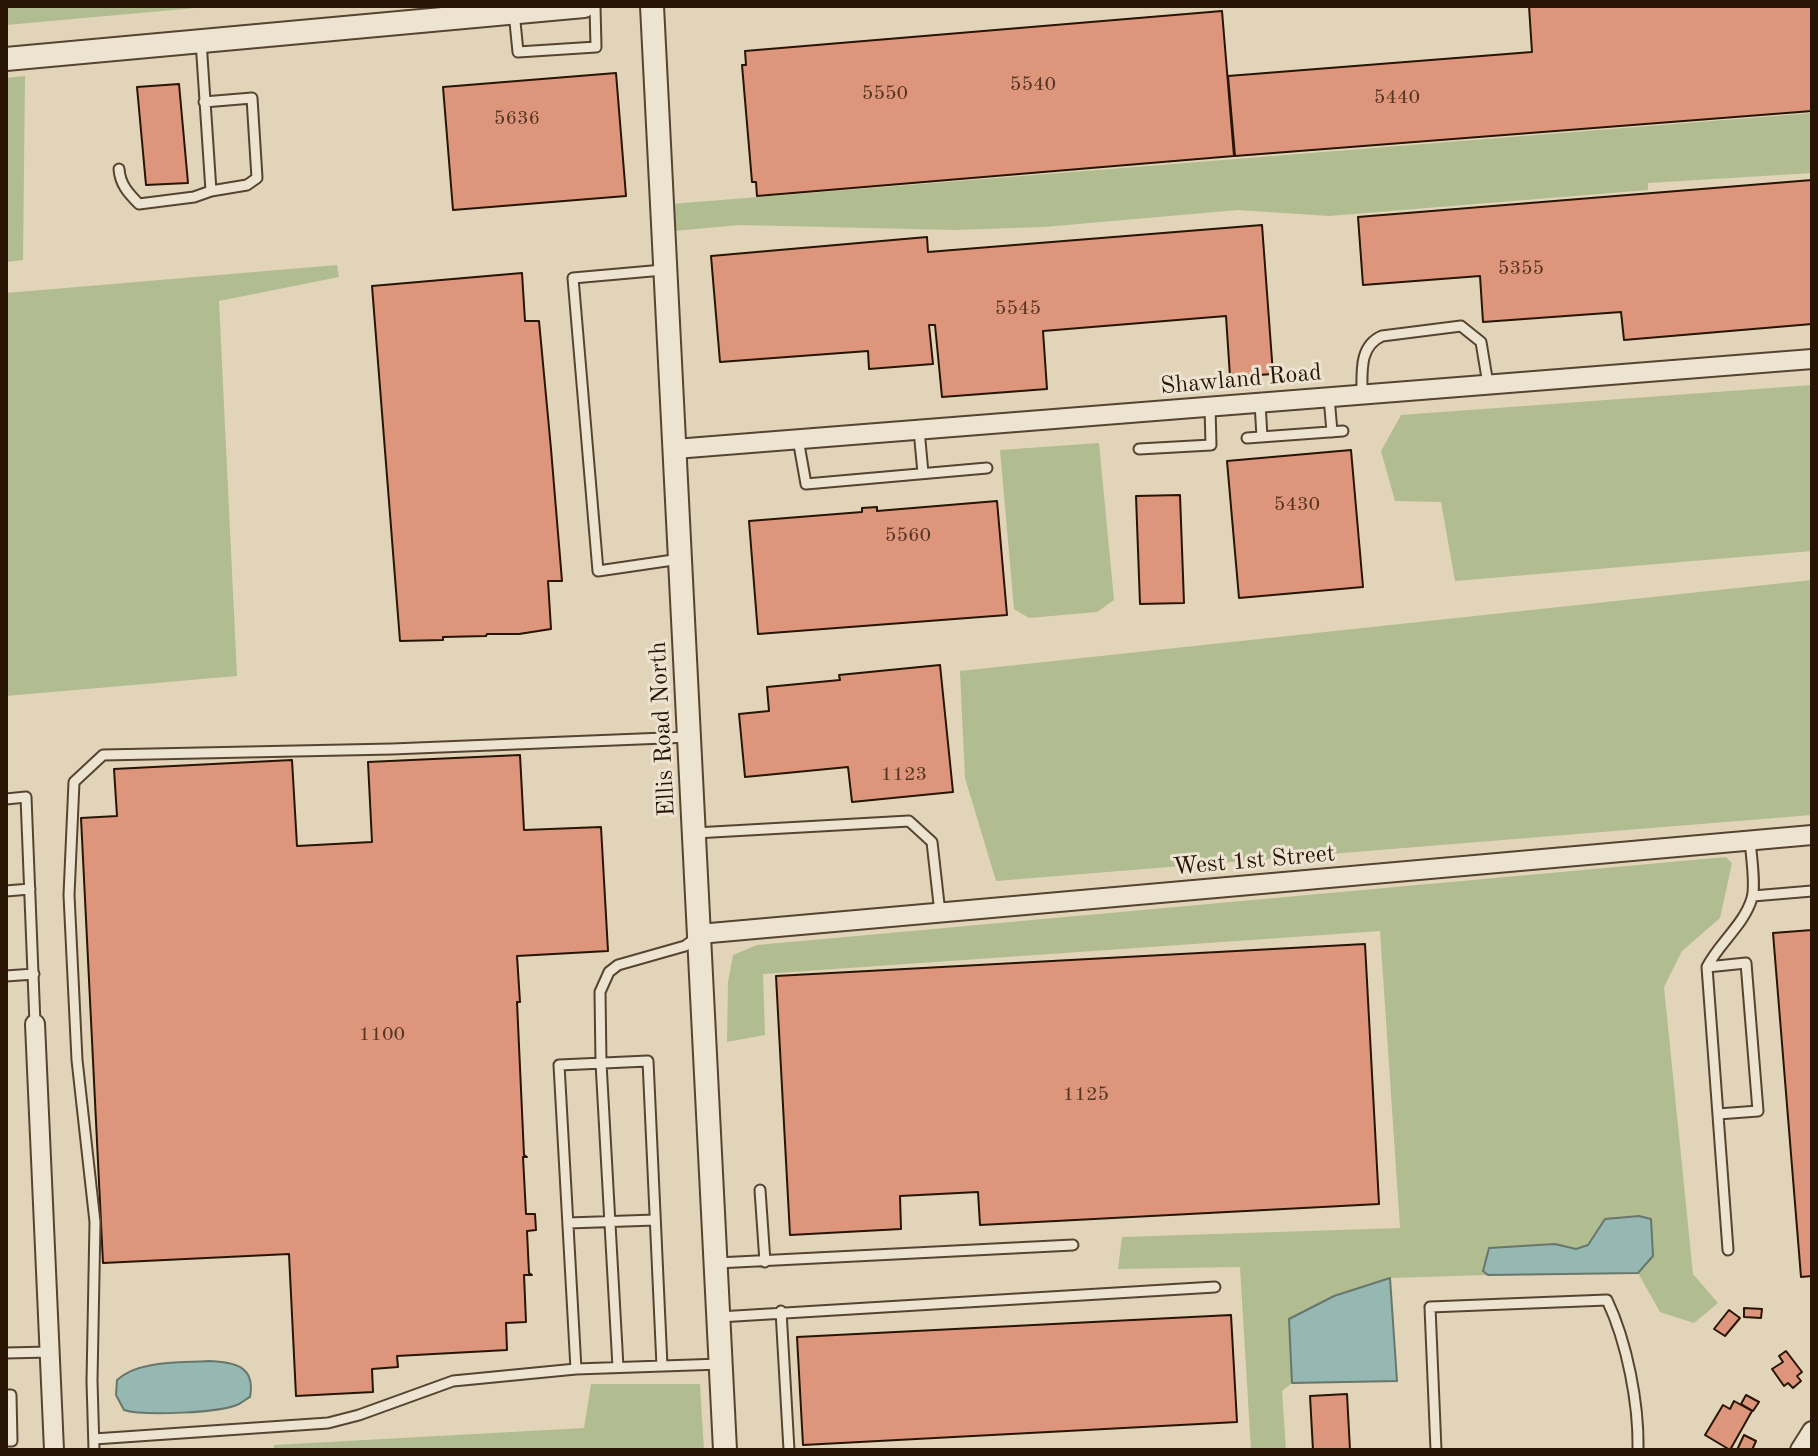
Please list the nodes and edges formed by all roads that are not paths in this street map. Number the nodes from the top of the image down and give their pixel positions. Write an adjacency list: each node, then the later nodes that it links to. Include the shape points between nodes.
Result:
1 (584, 6): 4 (street)
2 (595, 6): 4 (lane, via 596,47 518,52)
3 (652, 6): 10 (street, Ellis Road North)
4 (514, 12): 5 (street)
5 (201, 41): 6 (street); 7 (lane)
6 (6, 59)
7 (204, 102): 9 (lane); 9 (lane, via 252,98 257,178 247,185)
8 (119, 169): 9 (lane, via 128,193 139,204)
9 (211, 191)
10 (666, 269): 21 (street, Ellis Road North); 25 (lane, via 573,278 598,571)
11 (1812, 359): 12 (street, Shawland Road)
12 (1488, 384): 13 (street, Shawland Road); 13 (lane, via 1481,342 1461,326 1372,340 1364,354)
13 (1362, 394): 14 (street, Shawland Road)
14 (1329, 397): 15 (street, Shawland Road); 18 (lane, via 1338,432)
15 (1260, 403): 16 (street, Shawland Road); 18 (lane)
16 (1210, 407): 17 (street, Shawland Road); 22 (lane, via 1211,445)
17 (919, 430): 20 (street, Shawland Road); 24 (lane)
18 (1262, 437): 19 (lane)
19 (1247, 438)
20 (798, 439): 21 (street, Shawland Road); 24 (lane, via 806,484)
21 (675, 449): 25 (street, Ellis Road North)
22 (1139, 449)
23 (987, 468): 24 (lane)
24 (923, 473)
25 (680, 559): 26 (street, Ellis Road North)
26 (689, 737): 28 (street, Ellis Road North); 62 (lane, via 103,755 74,782 69,895 77,1060 95,1222)
27 (6, 799): 31 (lane, via 26,797)
28 (695, 833): 35 (lane, via 909,821 932,842); 36 (street, Ellis Road North)
29 (1812, 835): 30 (street, West 1st Street)
30 (1750, 840): 34 (lane); 35 (street, West 1st Street)
31 (30, 889): 32 (lane); 38 (lane)
32 (6, 891)
33 (1812, 891): 34 (lane)
34 (1753, 896): 37 (lane)
35 (940, 913): 36 (street, West 1st Street)
36 (699, 934): 41 (lane, via 685,946 609,972 600,992); 50 (street, Ellis Road North)
37 (1707, 967): 42 (lane); 42 (lane, via 1746,963 1758,1111)
38 (34, 974): 39 (lane); 40 (lane)
39 (6, 976)
40 (35, 1024): 54 (street)
41 (601, 1063): 44 (lane, via 648,1061); 45 (lane); 46 (lane, via 559,1065)
42 (1718, 1114): 48 (lane)
43 (760, 1190): 49 (lane)
44 (655, 1220): 45 (lane); 57 (lane)
45 (609, 1222): 46 (lane); 58 (lane)
46 (568, 1223): 59 (lane)
47 (1073, 1245): 49 (lane)
48 (1728, 1250)
49 (765, 1262): 50 (lane)
50 (717, 1263): 53 (street, Ellis Road North)
51 (1215, 1287): 52 (lane)
52 (781, 1311): 53 (lane); 65 (lane)
53 (719, 1317): 56 (street, Ellis Road North)
54 (49, 1352): 55 (lane); 63 (street)
55 (6, 1353)
56 (721, 1364): 57 (lane); 64 (street, Ellis Road North)
57 (662, 1366): 58 (lane)
58 (618, 1367): 59 (lane)
59 (576, 1369): 62 (lane, via 453,1381 328,1423)
60 (6, 1395): 61 (lane, via 11,1395 12,1441)
61 (6, 1441)
62 (94, 1444)
63 (54, 1450)
64 (725, 1450)
65 (789, 1450)
66 (1436, 1450): 67 (lane, via 1430,1307 1607,1300 1625,1353)
67 (1638, 1450)

